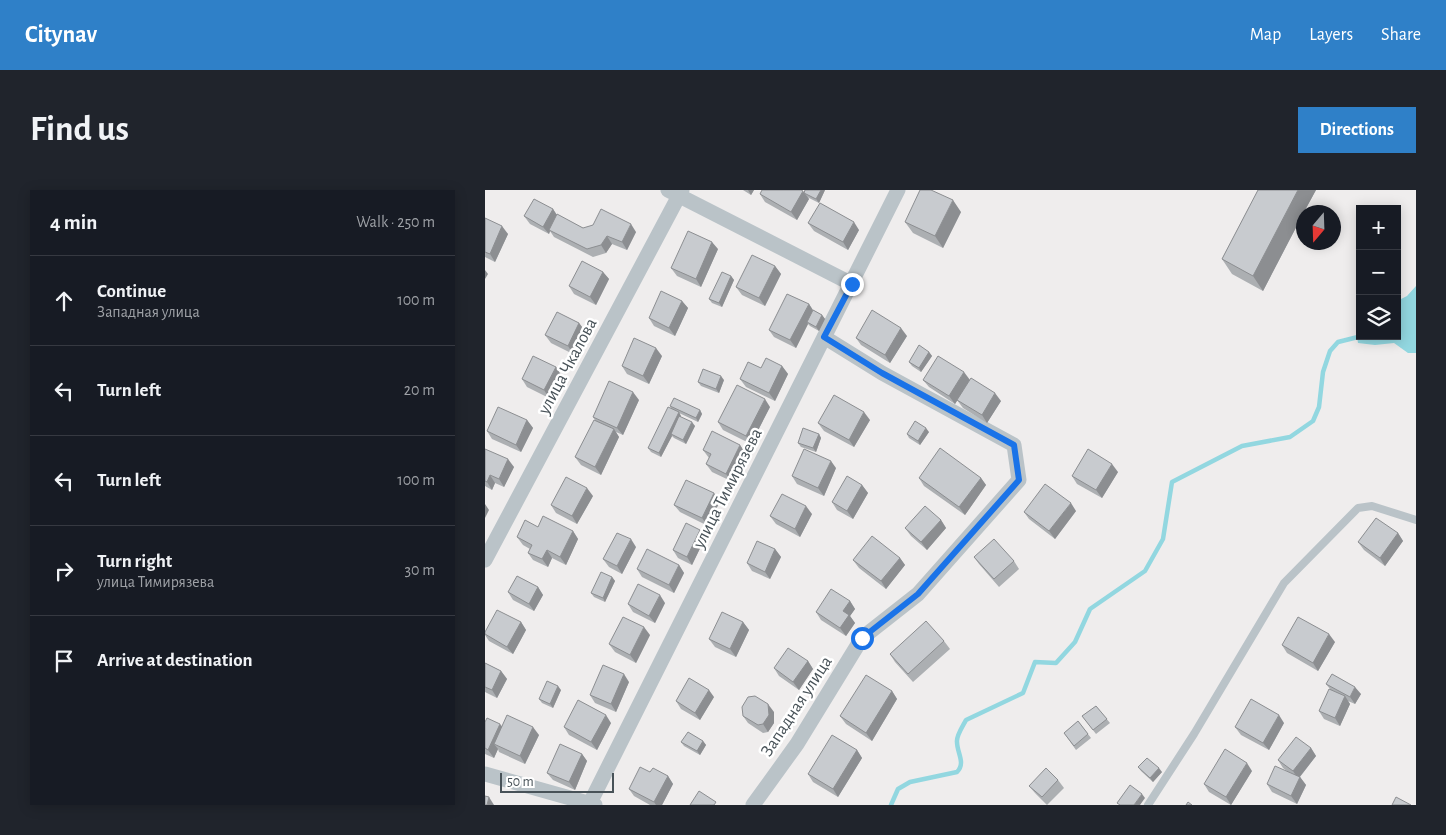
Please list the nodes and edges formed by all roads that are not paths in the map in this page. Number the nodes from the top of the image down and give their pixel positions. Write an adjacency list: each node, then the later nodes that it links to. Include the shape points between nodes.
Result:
1 (898, 190): 3 (street, улица Тимирязева)
2 (676, 192): 3 (street); 6 (street, улица Чкалова)
3 (852, 284): 4 (street, улица Тимирязева)
4 (824, 337): 8 (street, улица Тимирязева); 9 (street, Западная улица, via 882,373 1014,445 1019,480 918,594 862,638 797,744)
5 (1416, 520): 10 (lane, via 1372,506 1358,508 1284,583)
6 (485, 560)
7 (485, 774): 8 (street)
8 (592, 804)
9 (753, 805)
10 (1148, 805)

